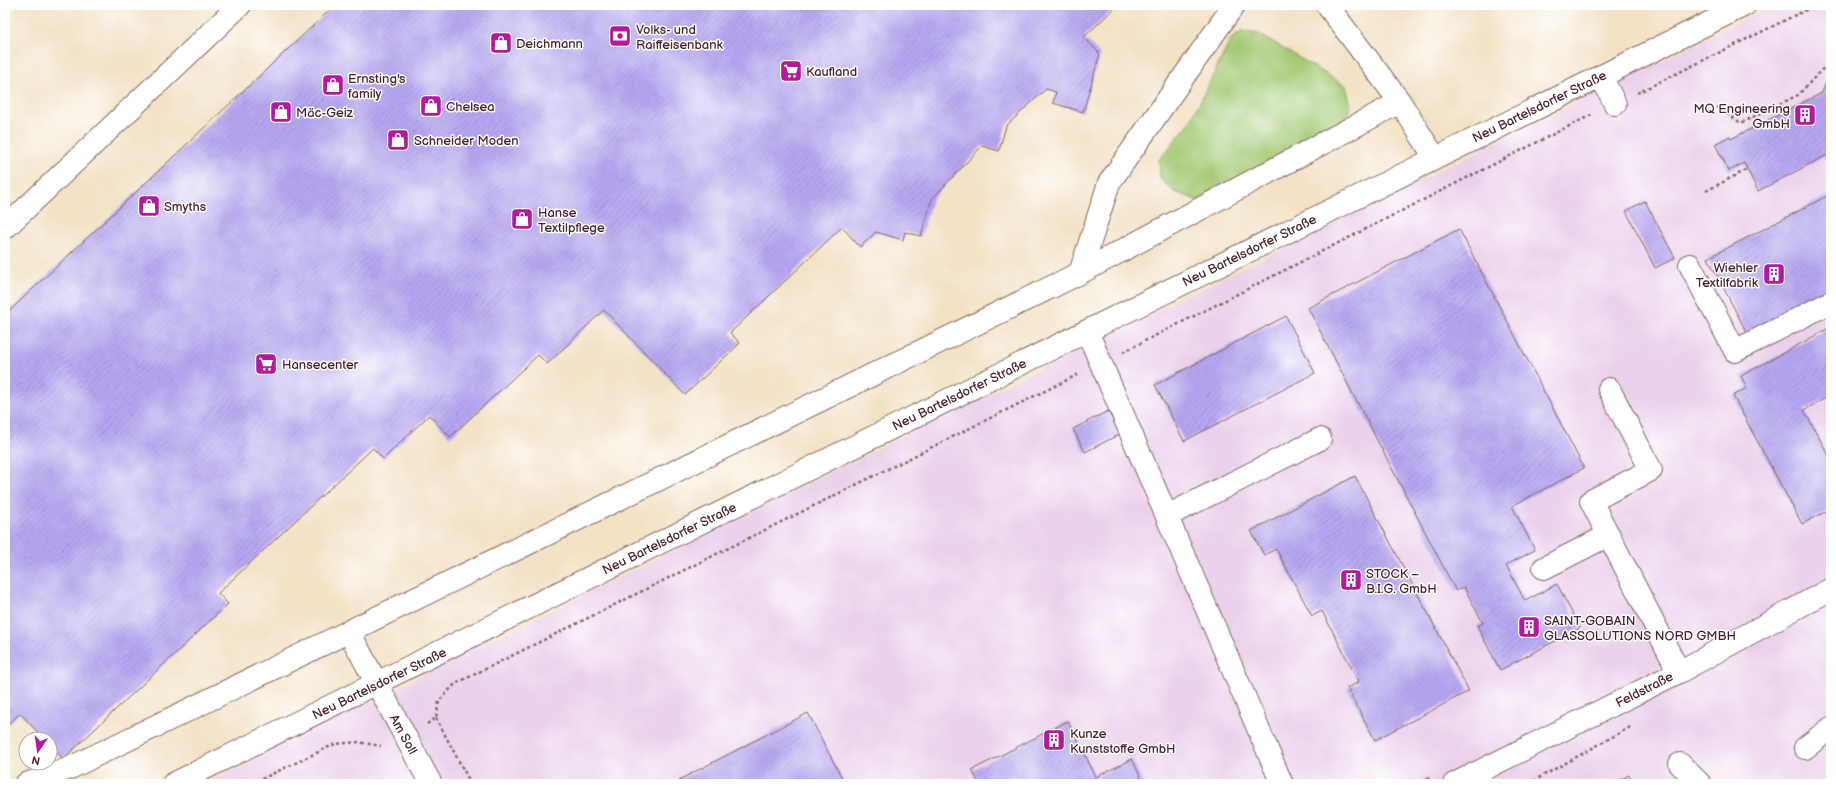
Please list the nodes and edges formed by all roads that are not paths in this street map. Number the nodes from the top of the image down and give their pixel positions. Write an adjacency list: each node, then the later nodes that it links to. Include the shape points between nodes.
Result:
1 (240, 5): 9 (street)
2 (1234, 5): 11 (street, via 1109,183)
3 (1327, 5): 6 (street)
4 (1745, 5): 5 (street, Neu Bartelsdorfer Straße)
5 (1601, 76): 7 (street); 8 (street, Neu Bartelsdorfer Straße)
6 (1400, 102): 8 (street); 11 (street)
7 (1615, 104)
8 (1435, 158): 13 (street, Neu Bartelsdorfer Straße)
9 (5, 228)
10 (1690, 265): 12 (street, via 1735,351)
11 (1080, 273): 20 (street)
12 (1831, 302)
13 (1087, 331): 16 (street); 22 (street, Neu Bartelsdorfer Straße)
14 (1609, 389): 17 (street, via 1651,470 1591,500)
15 (1320, 438): 16 (street)
16 (1167, 516): 29 (street)
17 (1609, 535): 18 (street); 21 (street)
18 (1544, 568)
19 (1831, 589): 21 (street, Feldstraße)
20 (349, 632): 22 (street, Am Soll); 26 (street, via 70,768)
21 (1679, 672): 30 (street, Feldstraße)
22 (376, 684): 27 (street, Neu Bartelsdorfer Straße); 28 (street, Am Soll)
23 (1831, 728): 24 (street)
24 (1806, 748)
25 (1680, 764): 31 (street)
26 (26, 784)
27 (173, 784)
28 (431, 784)
29 (1282, 784)
30 (1454, 784)
31 (1700, 784)

